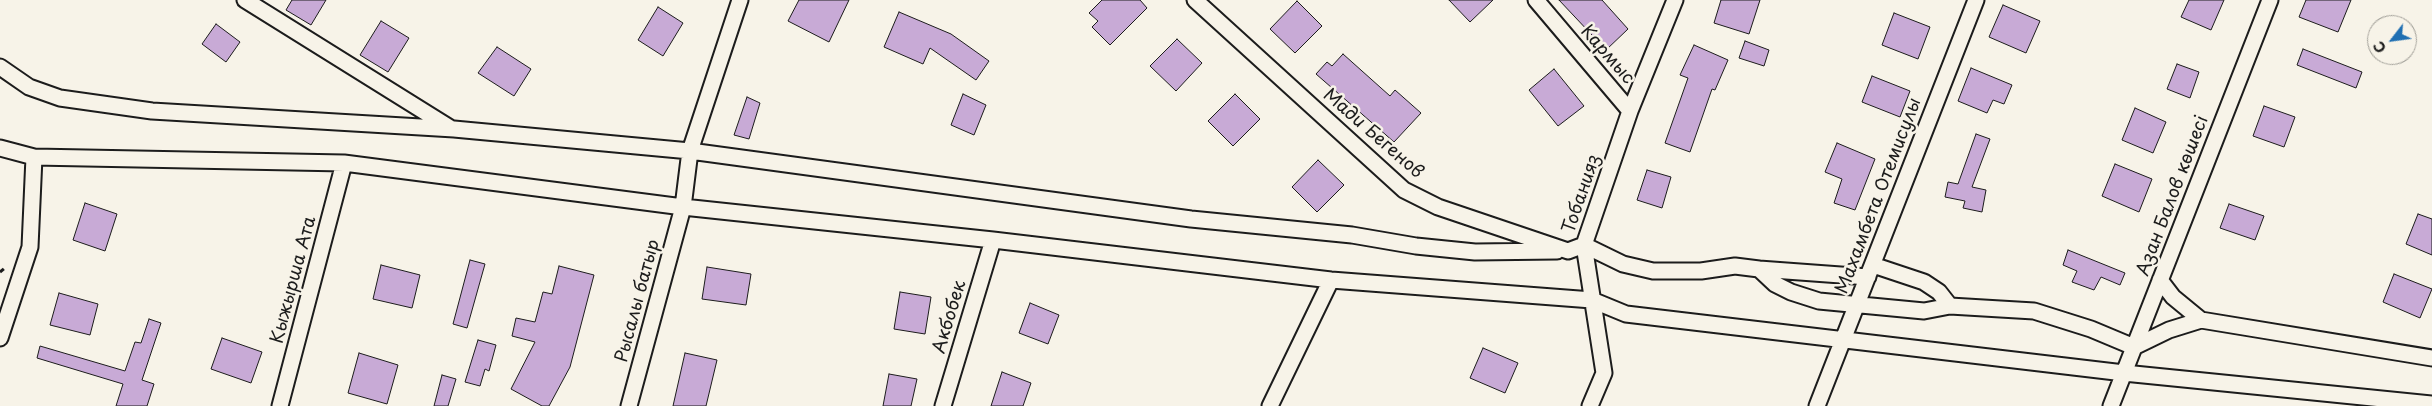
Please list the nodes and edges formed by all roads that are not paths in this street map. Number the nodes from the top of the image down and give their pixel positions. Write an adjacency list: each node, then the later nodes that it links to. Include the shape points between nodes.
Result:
1 (244, 0): 10 (street)
2 (740, 0): 12 (street, Рысалы батыр)
3 (1195, 0): 18 (street, Мади Бегенов, via 1404,190 1438,207)
4 (1536, 0): 9 (street, Кармыс)
5 (1675, 0): 9 (street, Тобанияз)
6 (1976, 0): 20 (street, Махамбета Отемисулы)
7 (2270, 0): 22 (street, Азан Балов көшесі)
8 (0, 67): 10 (street, via 29,87 60,98 152,112)
9 (1630, 111): 17 (street, Тобанияз)
10 (454, 129): 12 (street)
11 (0, 148): 13 (street)
12 (690, 152): 15 (street, Рысалы батыр); 18 (street, via 1191,219 1352,235 1416,246 1475,252)
13 (34, 157): 14 (street); 27 (street, via 30,248)
14 (344, 163): 15 (street); 33 (street, Кыжырша Ата)
15 (683, 207): 16 (street); 34 (street, Рысалы батыр)
16 (993, 240): 21 (street); 35 (street, Акбобек)
17 (1584, 245): 18 (street); 19 (street, via 1623,264 1653,271 1701,271 1735,266); 23 (street, Тобанияз)
18 (1568, 251)
19 (1759, 269): 20 (street); 24 (street, via 1775,284 1791,292 1819,301)
20 (1870, 271): 24 (street, Махамбета Отемисулы); 25 (street, via 1924,282 1939,292)
21 (1332, 280): 23 (street); 36 (street)
22 (2160, 280): 26 (street); 29 (street, Азан Балов көшесі)
23 (1592, 300): 28 (street, via 1626,314); 37 (street, Тобанияз, via 1604,373)
24 (1858, 304): 25 (street, via 1924,311); 28 (street, Махамбета Отемисулы)
25 (1950, 306): 29 (street, via 2034,311)
26 (2201, 320): 29 (street, via 2169,330); 30 (street)
27 (0, 338)
28 (1844, 340): 31 (street); 38 (street, Махамбета Отемисулы)
29 (2134, 347): 31 (street, Азан Балов көшесі)
30 (2432, 358)
31 (2124, 373): 32 (street); 39 (street, Азан Балов көшесі)
32 (2431, 405)
33 (280, 406)
34 (629, 406)
35 (943, 406)
36 (1270, 406)
37 (1590, 406)
38 (1817, 406)
39 (2111, 406)

